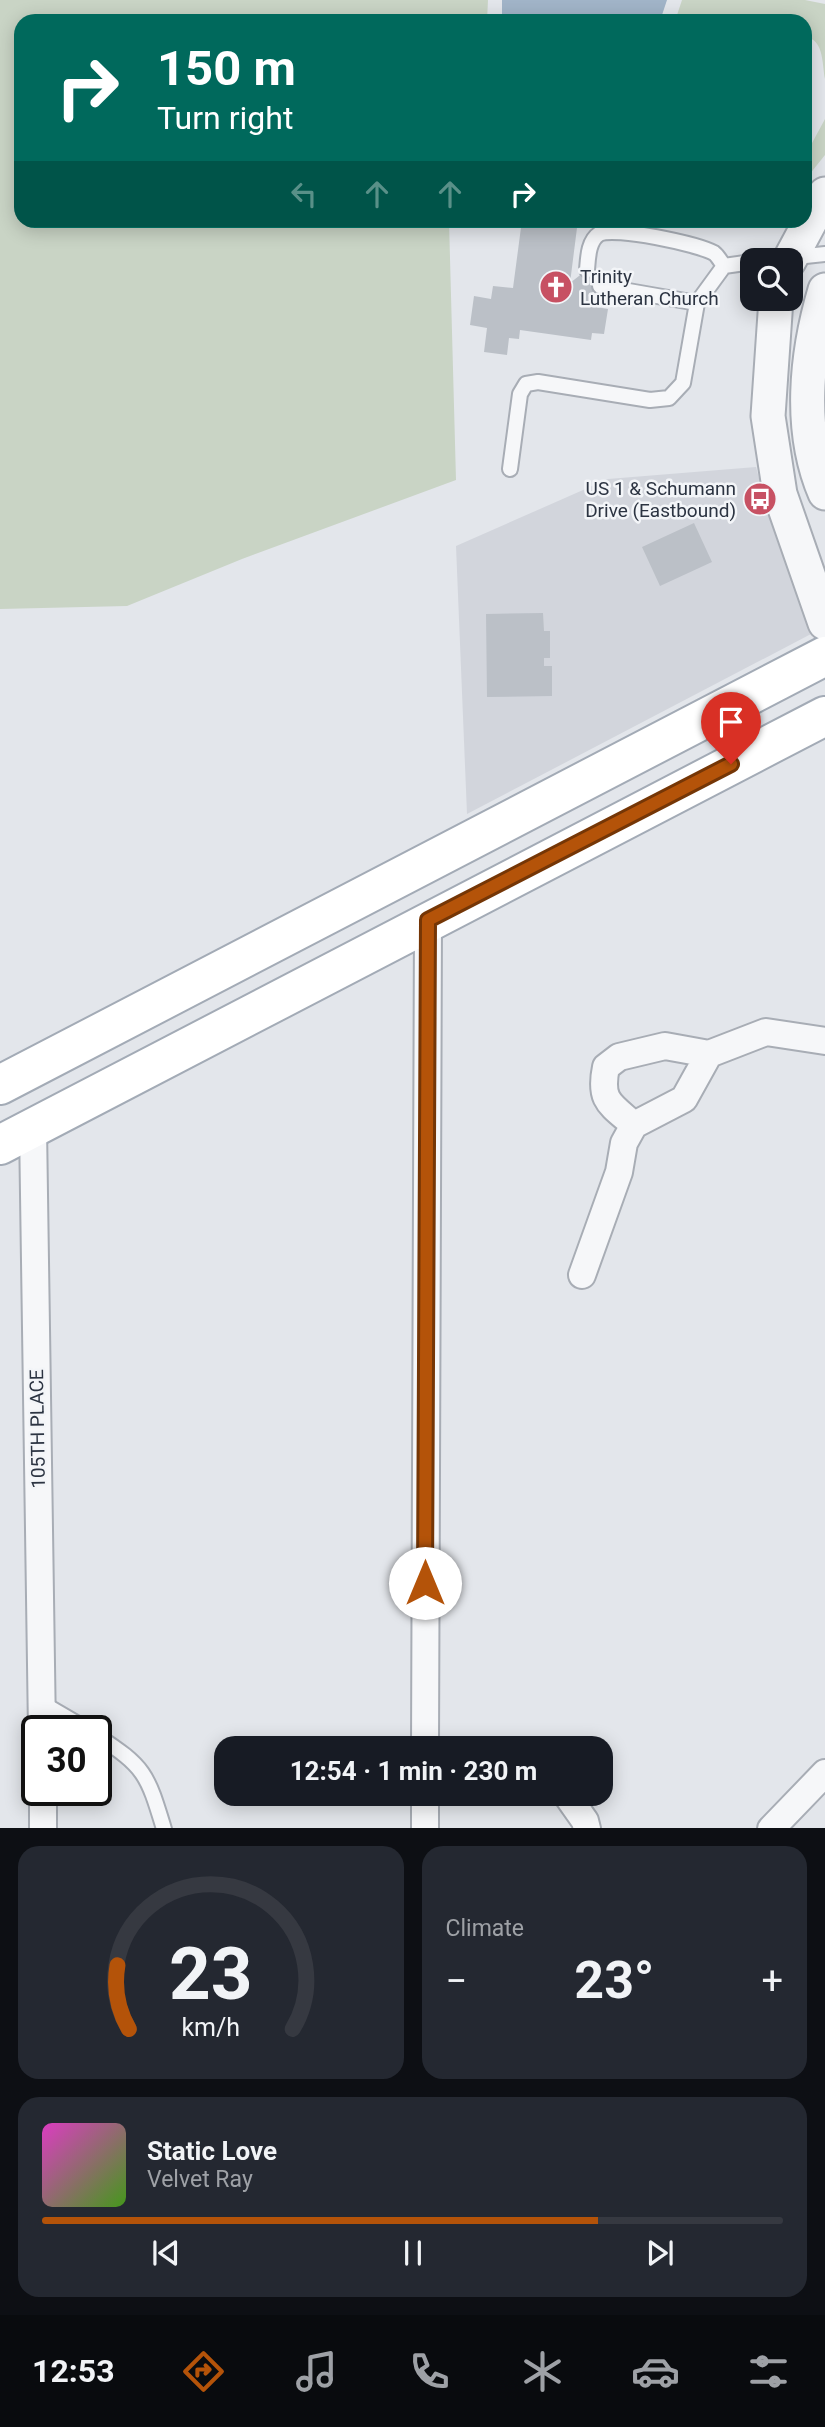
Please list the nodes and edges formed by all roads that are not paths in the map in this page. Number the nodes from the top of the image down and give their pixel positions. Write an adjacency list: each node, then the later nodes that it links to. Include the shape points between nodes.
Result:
1 (825, 194): 2 (street)
2 (812, 213)
3 (801, 228): 4 (street)
4 (788, 248)
5 (825, 254): 6 (lane)
6 (803, 256)
7 (740, 264): 8 (lane)
8 (724, 266): 9 (lane, via 716,254 695,247 614,232 599,234 591,243); 12 (lane)
9 (587, 270)
10 (600, 286): 12 (lane)
11 (825, 290): 15 (street, via 806,403 817,475)
12 (697, 303): 14 (lane, via 683,383 669,398 650,400 538,382 526,384 520,394)
13 (775, 311): 16 (street, via 768,416 779,494)
14 (510, 469)
15 (825, 493)
16 (825, 623)
17 (825, 656): 22 (main road)
18 (825, 716): 19 (main road)
19 (428, 920): 24 (main road); 29 (street)
20 (825, 1041): 21 (street, via 766,1032)
21 (709, 1054): 23 (street, via 684,1099); 23 (street, via 665,1046 619,1057 606,1067 602,1088 610,1105)
22 (0, 1085)
23 (634, 1125): 25 (street, via 624,1143 619,1172)
24 (16, 1136): 26 (street, 105TH PLACE)
25 (582, 1275)
26 (42, 1703): 27 (street, 105TH PLACE); 28 (lane)
27 (42, 1715)
28 (63, 1715)
29 (425, 1736)
30 (112, 1746): 36 (lane, via 135,1761 152,1787)
31 (825, 1773): 39 (street)
32 (43, 1806): 35 (street)
33 (425, 1806): 37 (street)
34 (574, 1806): 38 (street)
35 (43, 1828)
36 (164, 1828)
37 (425, 1828)
38 (587, 1828)
39 (772, 1828)

